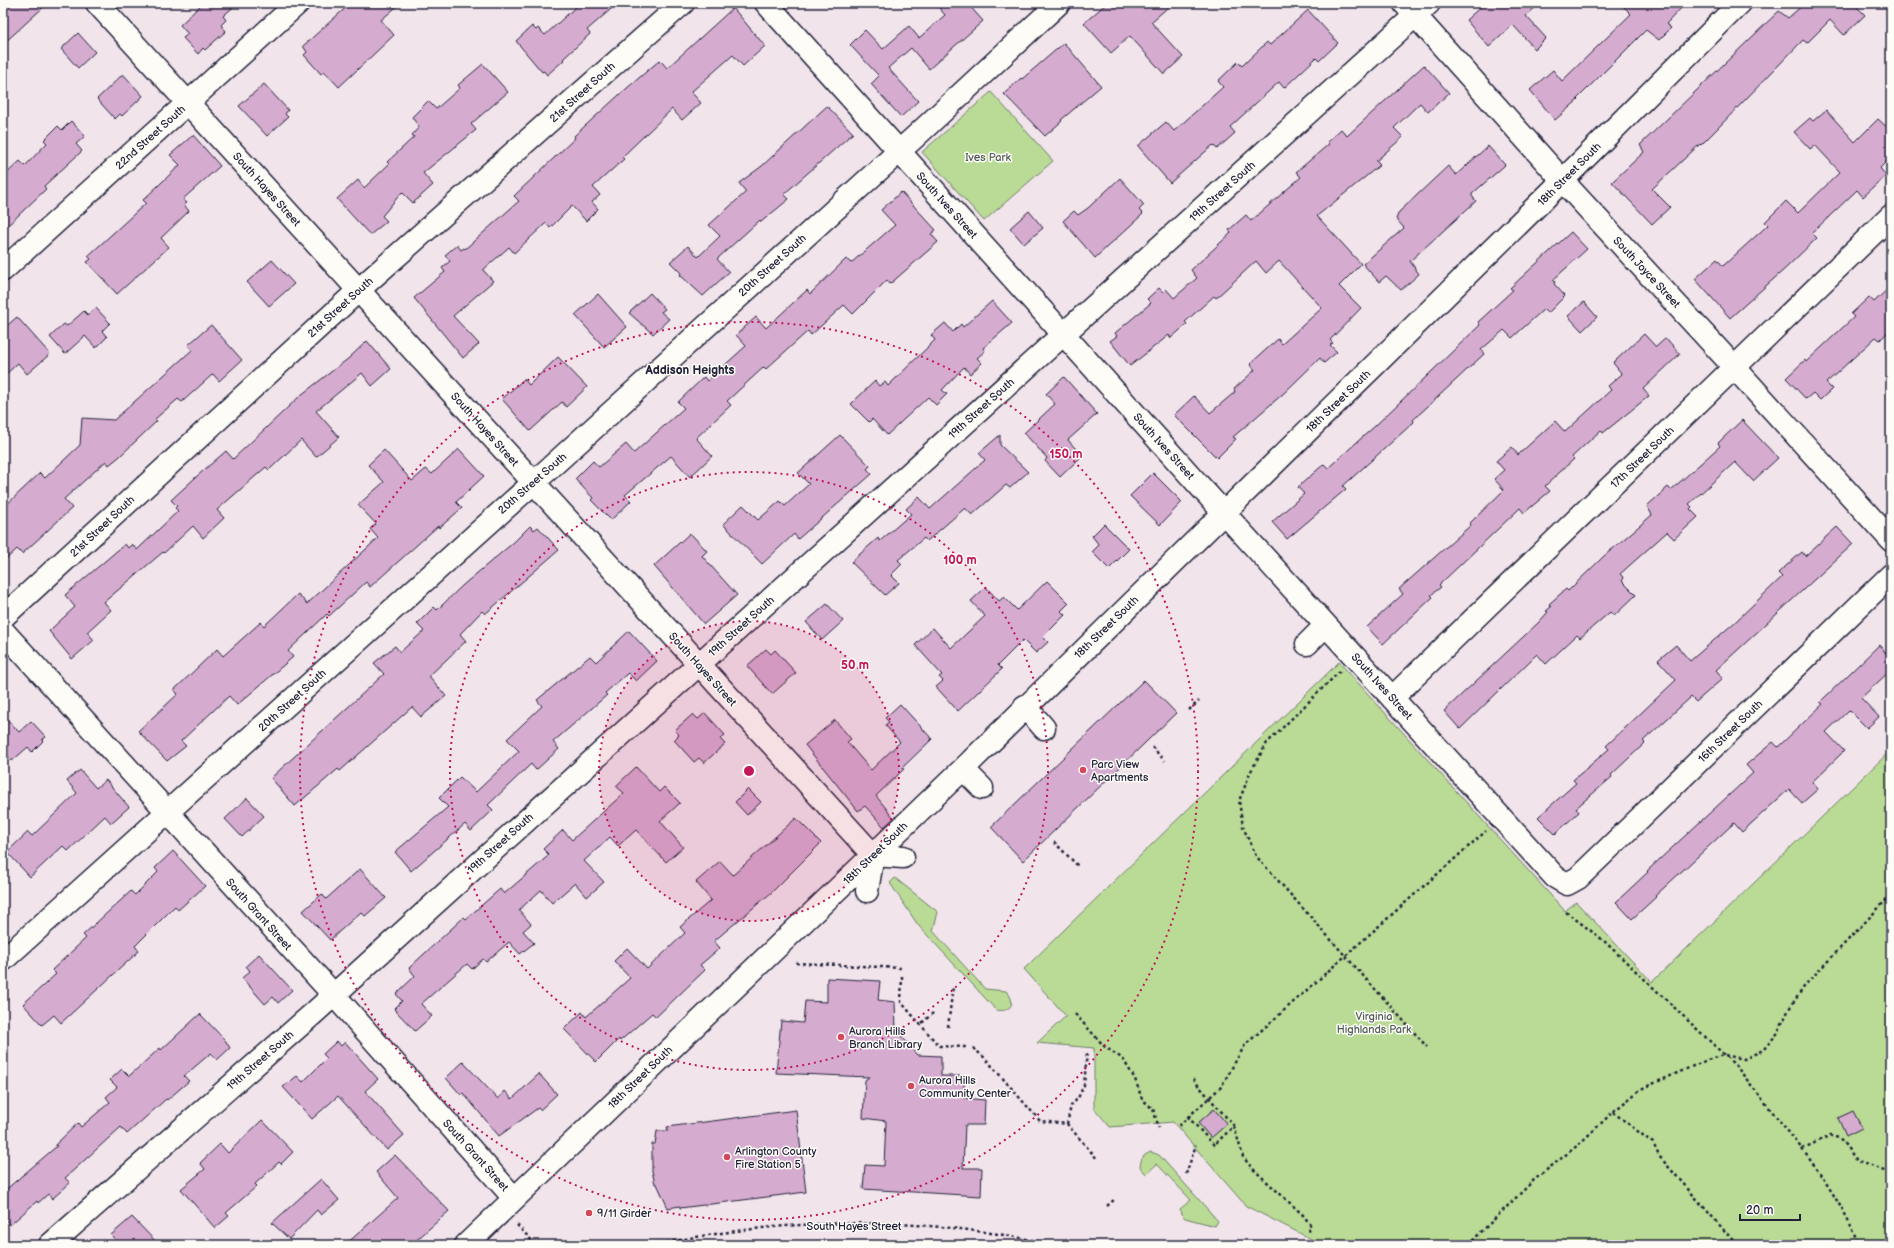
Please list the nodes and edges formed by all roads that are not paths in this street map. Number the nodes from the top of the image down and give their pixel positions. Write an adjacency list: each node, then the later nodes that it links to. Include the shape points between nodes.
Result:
1 (97, 3): 8 (street, South Hayes Street)
2 (298, 3): 8 (street, 22nd Street South)
3 (682, 3): 13 (street, 21st Street South)
4 (766, 3): 9 (street, South Ives Street)
5 (1059, 3): 9 (street, 20th Street South)
6 (1740, 3): 10 (street, 18th Street South)
7 (1416, 7): 10 (street, South Joyce Street); 14 (street, 19th Street South)
8 (188, 103): 12 (street, 22nd Street South); 13 (street, South Hayes Street)
9 (898, 151): 14 (street, South Ives Street); 16 (street, 20th Street South)
10 (1562, 180): 15 (street, South Joyce Street); 17 (street, 18th Street South)
11 (1891, 216): 15 (street, 17th Street South)
12 (3, 270)
13 (359, 290): 16 (street, South Hayes Street); 20 (street, 21st Street South)
14 (1063, 334): 17 (street, South Ives Street); 24 (street, 19th Street South)
15 (1734, 368): 18 (street, South Joyce Street); 25 (street, 17th Street South)
16 (533, 482): 24 (street, South Hayes Street); 30 (street, 20th Street South)
17 (1224, 513): 21 (street, South Ives Street); 26 (street, 18th Street South)
18 (1891, 540)
19 (1891, 574): 33 (street, 16th Street South, via 1578,878)
20 (3, 617)
21 (1326, 625): 23 (street); 25 (street, South Ives Street)
22 (3, 631): 30 (street, South Grant Street)
23 (1307, 644)
24 (698, 664): 31 (street, South Hayes Street); 36 (street, 19th Street South)
25 (1392, 698): 33 (street, South Ives Street, via 1555,877)
26 (1025, 706): 27 (street); 28 (street, 18th Street South)
27 (1044, 728)
28 (963, 769): 29 (street); 31 (street, 18th Street South)
29 (982, 788)
30 (168, 812): 35 (street, 20th Street South); 36 (street, South Grant Street)
31 (873, 855): 32 (street); 34 (street); 37 (street, 18th Street South)
32 (902, 857)
33 (1567, 884)
34 (867, 891)
35 (3, 960)
36 (333, 995): 37 (street, South Grant Street); 38 (street, 19th Street South)
37 (514, 1198): 39 (street, 18th Street South)
38 (50, 1245)
39 (466, 1245)

